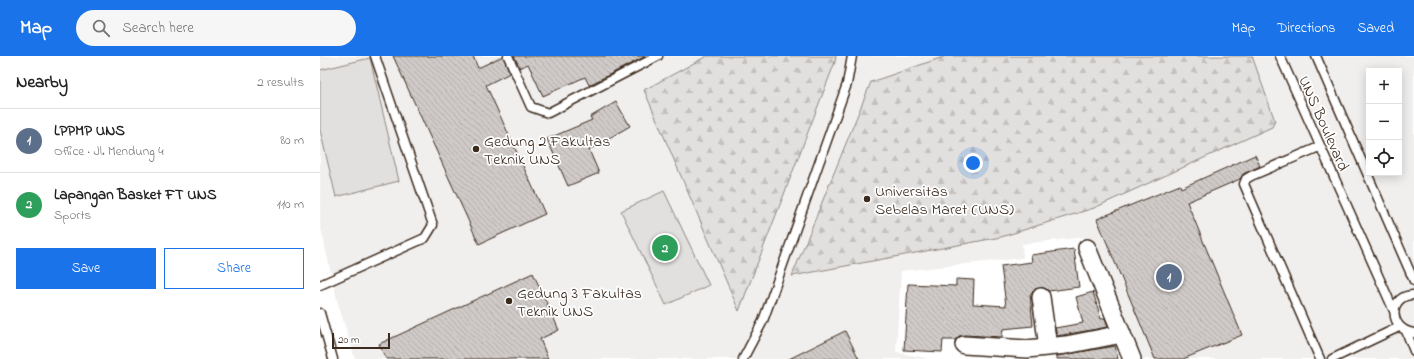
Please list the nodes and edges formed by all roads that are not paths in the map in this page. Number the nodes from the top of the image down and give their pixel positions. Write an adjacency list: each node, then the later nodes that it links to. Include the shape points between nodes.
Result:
1 (375, 56): 10 (lane, via 433,225 425,238)
2 (508, 56): 3 (lane, via 531,107 548,113)
3 (658, 56)
4 (852, 56): 21 (lane, via 847,84 763,321)
5 (1280, 56): 7 (lane, UNS Boulevard)
6 (1316, 56): 9 (lane, UNS Boulevard)
7 (1319, 147): 13 (lane, UNS Boulevard); 23 (lane, via 1251,176 1244,184)
8 (1087, 248): 16 (street)
9 (1414, 281)
10 (320, 285)
11 (1414, 294): 13 (lane, via 1404,297 1397,303)
12 (1040, 297): 18 (street)
13 (1394, 311): 15 (lane, UNS Boulevard, via 1395,319)
14 (320, 313): 20 (lane)
15 (1406, 330): 19 (lane); 24 (lane)
16 (1122, 334): 18 (street); 22 (street)
17 (964, 345): 18 (street, via 1027,349)
18 (1048, 347)
19 (1414, 351)
20 (333, 359)
21 (743, 359)
22 (1132, 359)
23 (1320, 359)
24 (1332, 359)

